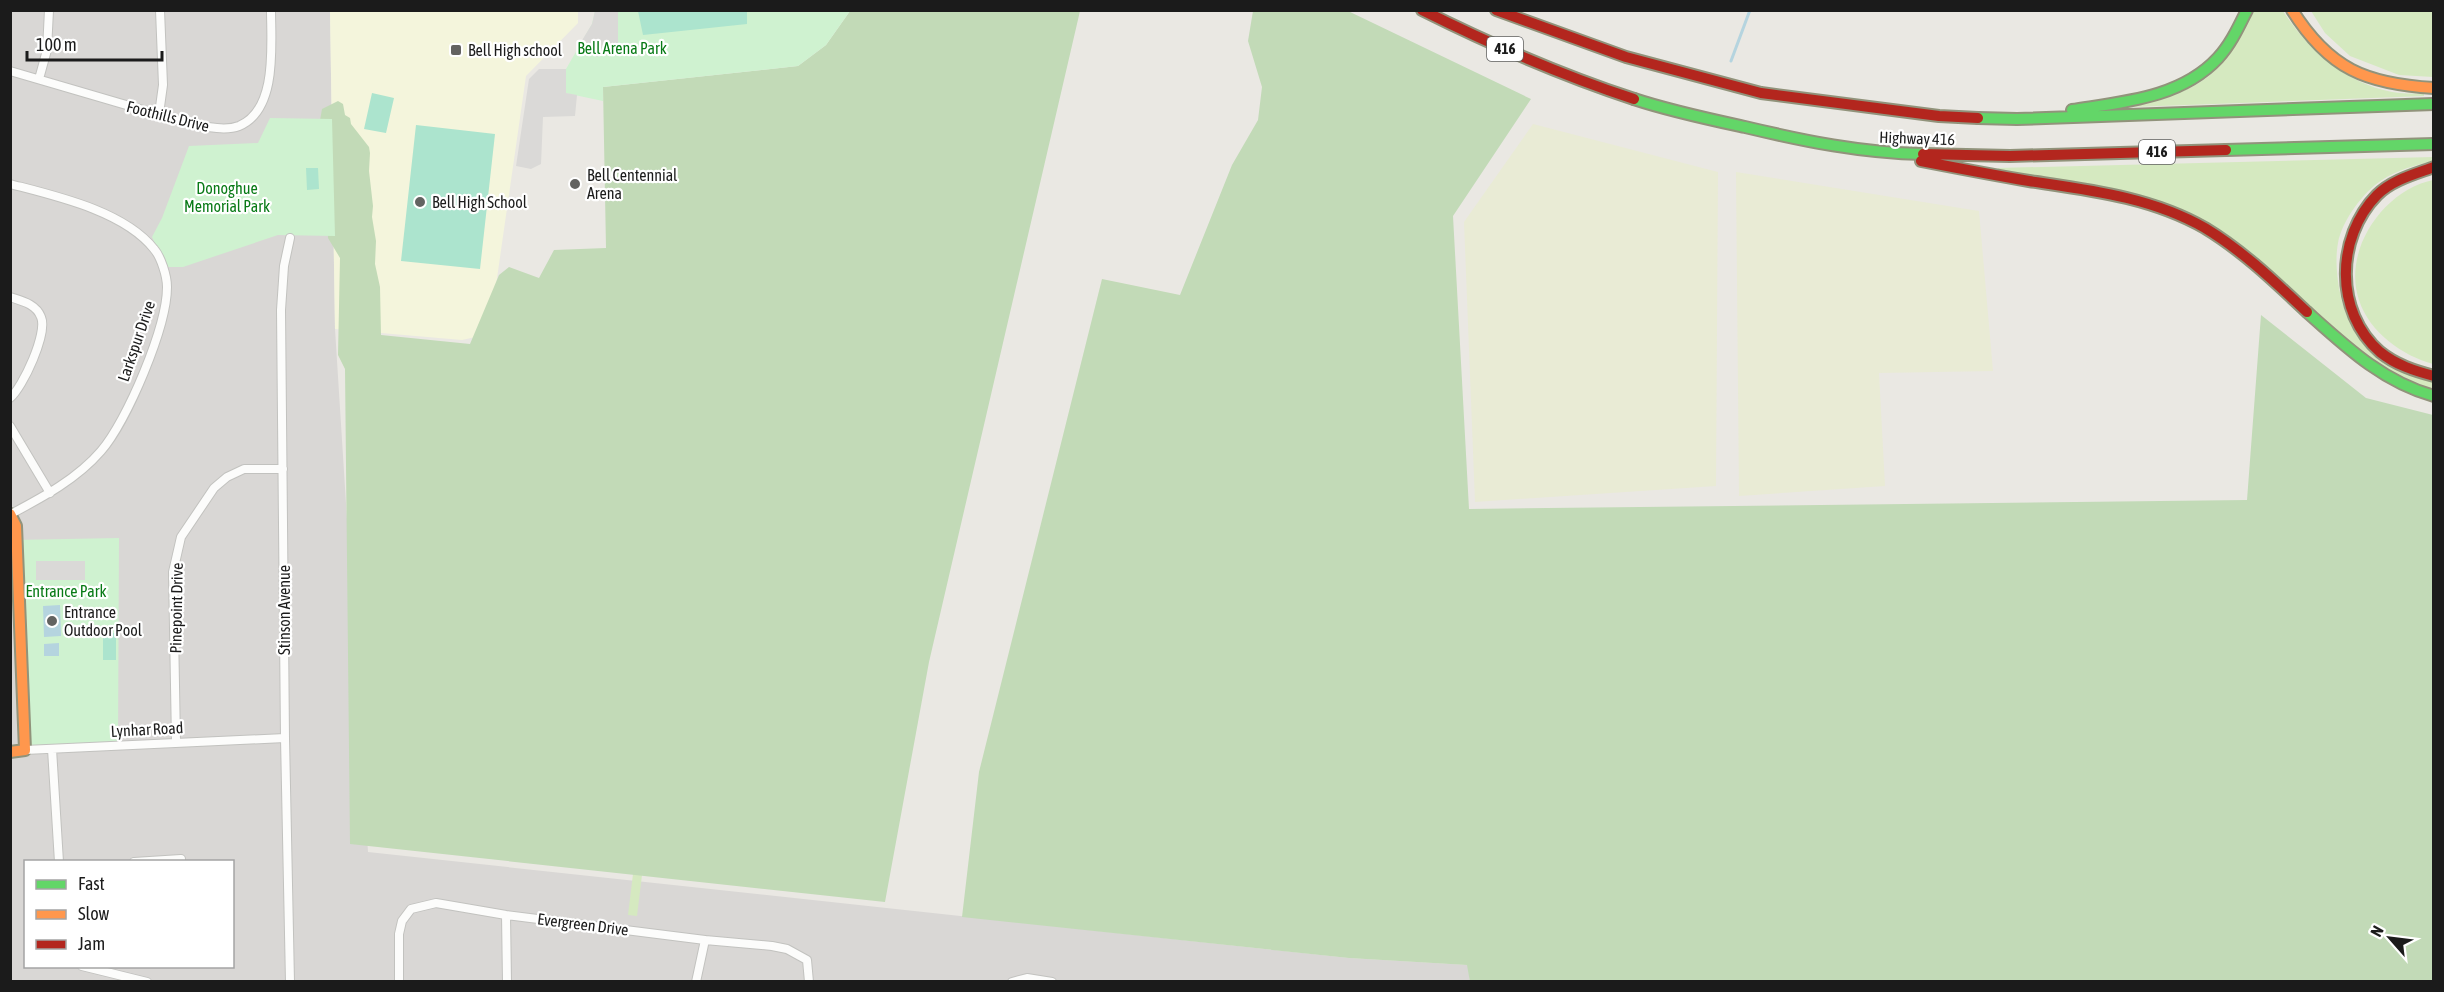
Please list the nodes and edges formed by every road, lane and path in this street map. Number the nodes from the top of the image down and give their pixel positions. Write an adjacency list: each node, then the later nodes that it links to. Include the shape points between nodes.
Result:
1 (50, 10): 9 (street, via 47,50)
2 (160, 10): 12 (street, via 163,85)
3 (271, 10): 12 (street, Foothills Drive, via 271,69 262,104 249,120 226,129 198,126)
4 (1422, 10): 15 (main road, Highway 416 / 416, via 1589,84 1665,109 1802,141)
5 (1496, 10): 13 (main road, Highway 416 / 416, via 1626,57 1761,93 1939,116)
6 (2247, 10): 13 (main road, via 2230,41 2205,70 2162,94)
7 (2292, 10): 10 (main road, via 2322,51 2342,65 2377,82)
8 (10, 71): 9 (street, Foothills Drive)
9 (39, 79): 12 (street, Foothills Drive)
10 (2433, 88)
11 (2433, 104): 13 (main road, Highway 416 / 416)
12 (159, 114)
13 (2017, 119)
14 (2433, 144): 15 (main road, Highway 416 / 416, via 2010,156)
15 (1881, 153): 21 (main road, via 2117,194 2166,210 2232,247 2374,371 2403,388)
16 (2433, 167): 20 (main road, via 2392,184 2368,205 2352,233 2344,279 2354,314 2375,345 2389,359)
17 (10, 184): 25 (street, Larkspur Drive, via 99,211 132,228 157,252 168,285 157,336 127,410 101,451)
18 (290, 238): 24 (street, Stinson Avenue, via 281,310)
19 (10, 297): 22 (street, via 37,309 42,318 42,333 28,369)
20 (2433, 376)
21 (2433, 396)
22 (10, 398)
23 (10, 426): 25 (street)
24 (282, 469): 27 (street, Stinson Avenue); 28 (street, Pinepoint Drive, via 244,469 227,477 214,488 181,537 173,572)
25 (50, 493): 26 (street, Larkspur Drive)
26 (11, 514): 30 (main road, via 16,526)
27 (285, 738): 28 (street, Lynhar Road); 39 (street, Stinson Avenue)
28 (176, 741): 29 (street, Lynhar Road)
29 (52, 749): 30 (street, Lynhar Road); 33 (street)
30 (26, 750): 31 (main road, Lynhar Road)
31 (10, 753)
32 (181, 859): 34 (street)
33 (59, 860)
34 (158, 860)
35 (506, 915): 36 (street, Evergreen Drive); 40 (street, Evergreen Drive, via 436,903 411,909 399,934); 41 (street)
36 (705, 940): 42 (street); 43 (street, Evergreen Drive, via 787,949 807,960)
37 (90, 968): 38 (street)
38 (147, 981)
39 (290, 981)
40 (399, 981)
41 (507, 981)
42 (696, 981)
43 (809, 981)
44 (1012, 981): 45 (street)
45 (1052, 981)

